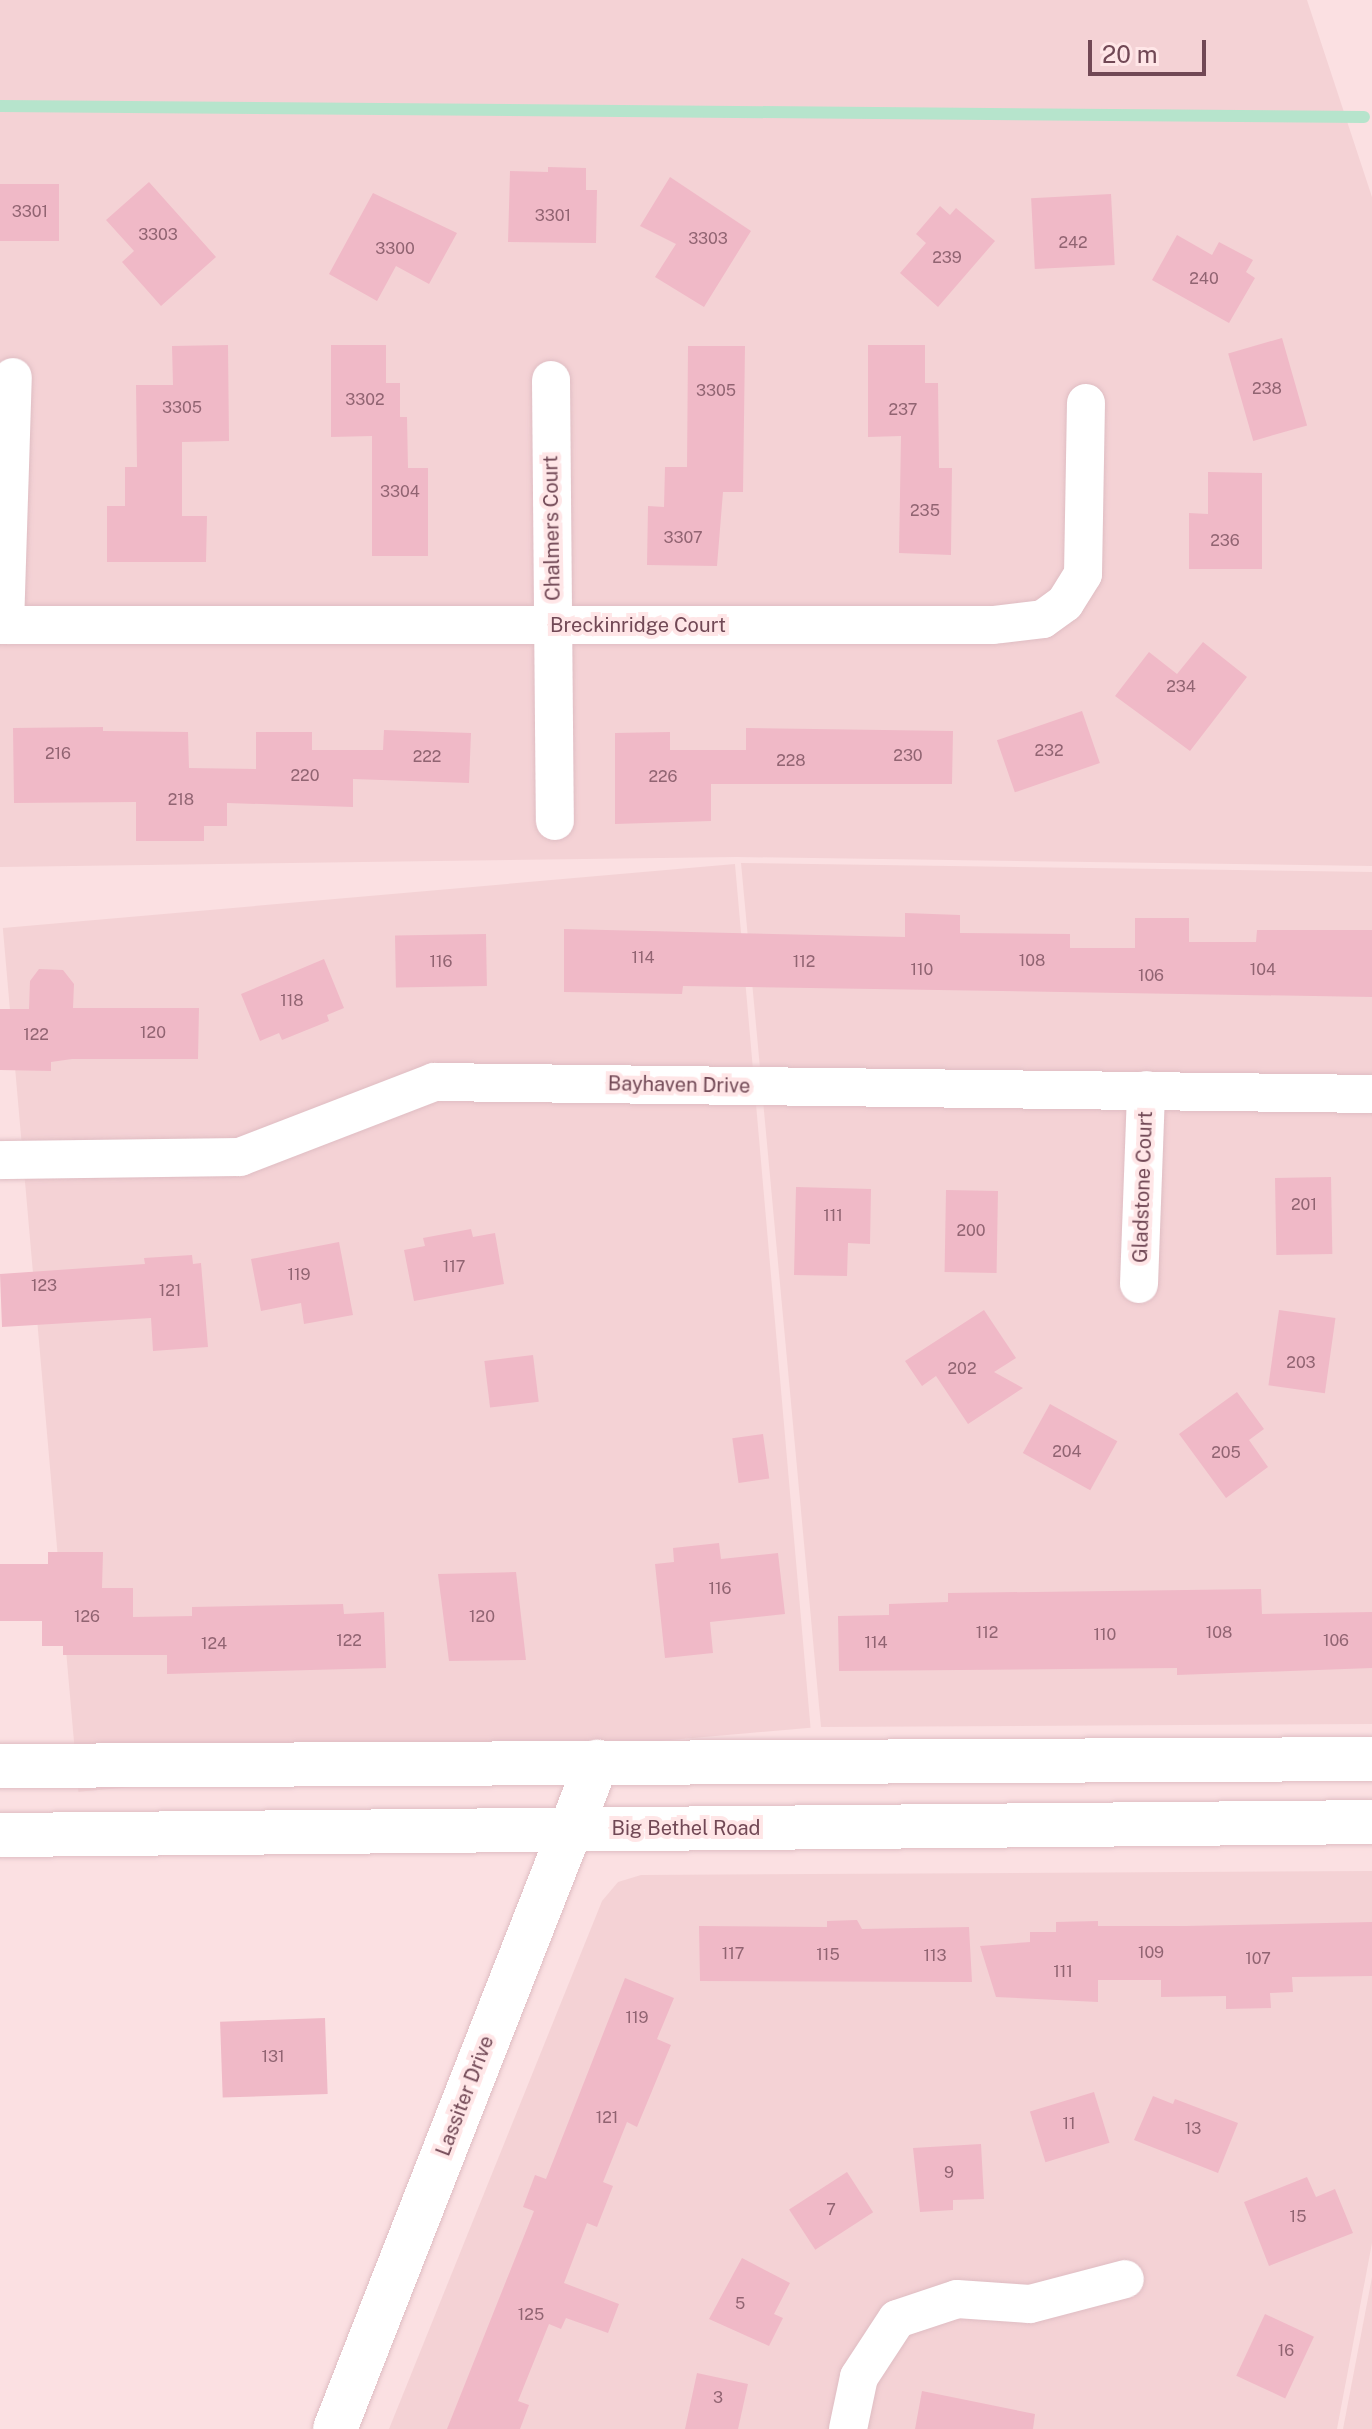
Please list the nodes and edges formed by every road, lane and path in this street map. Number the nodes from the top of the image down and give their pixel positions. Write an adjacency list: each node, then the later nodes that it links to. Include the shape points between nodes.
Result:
1 (13, 377): 4 (street)
2 (551, 380): 5 (street, Chalmers Court)
3 (1086, 403): 5 (street, Breckinridge Court, via 1083,574 1065,603 1043,619 993,625)
4 (3, 625): 5 (street, Breckinridge Court)
5 (553, 626): 6 (street, Chalmers Court)
6 (555, 821)
7 (1146, 1090): 8 (street, Bayhaven Drive); 9 (street, Bayhaven Drive, via 434,1082 240,1157); 10 (street, Gladstone Court)
8 (1372, 1094)
9 (0, 1160)
10 (1139, 1284)
11 (1372, 1759): 12 (main road)
12 (597, 1762): 13 (main road); 15 (main road, Lassiter Drive)
13 (0, 1766)
14 (1372, 1822): 15 (main road, Big Bethel Road)
15 (570, 1829): 16 (main road, Big Bethel Road); 18 (main road, Lassiter Drive)
16 (0, 1835)
17 (1125, 2279): 19 (street, via 1030,2304 957,2299 897,2319 859,2377)
18 (335, 2429)
19 (848, 2429)

